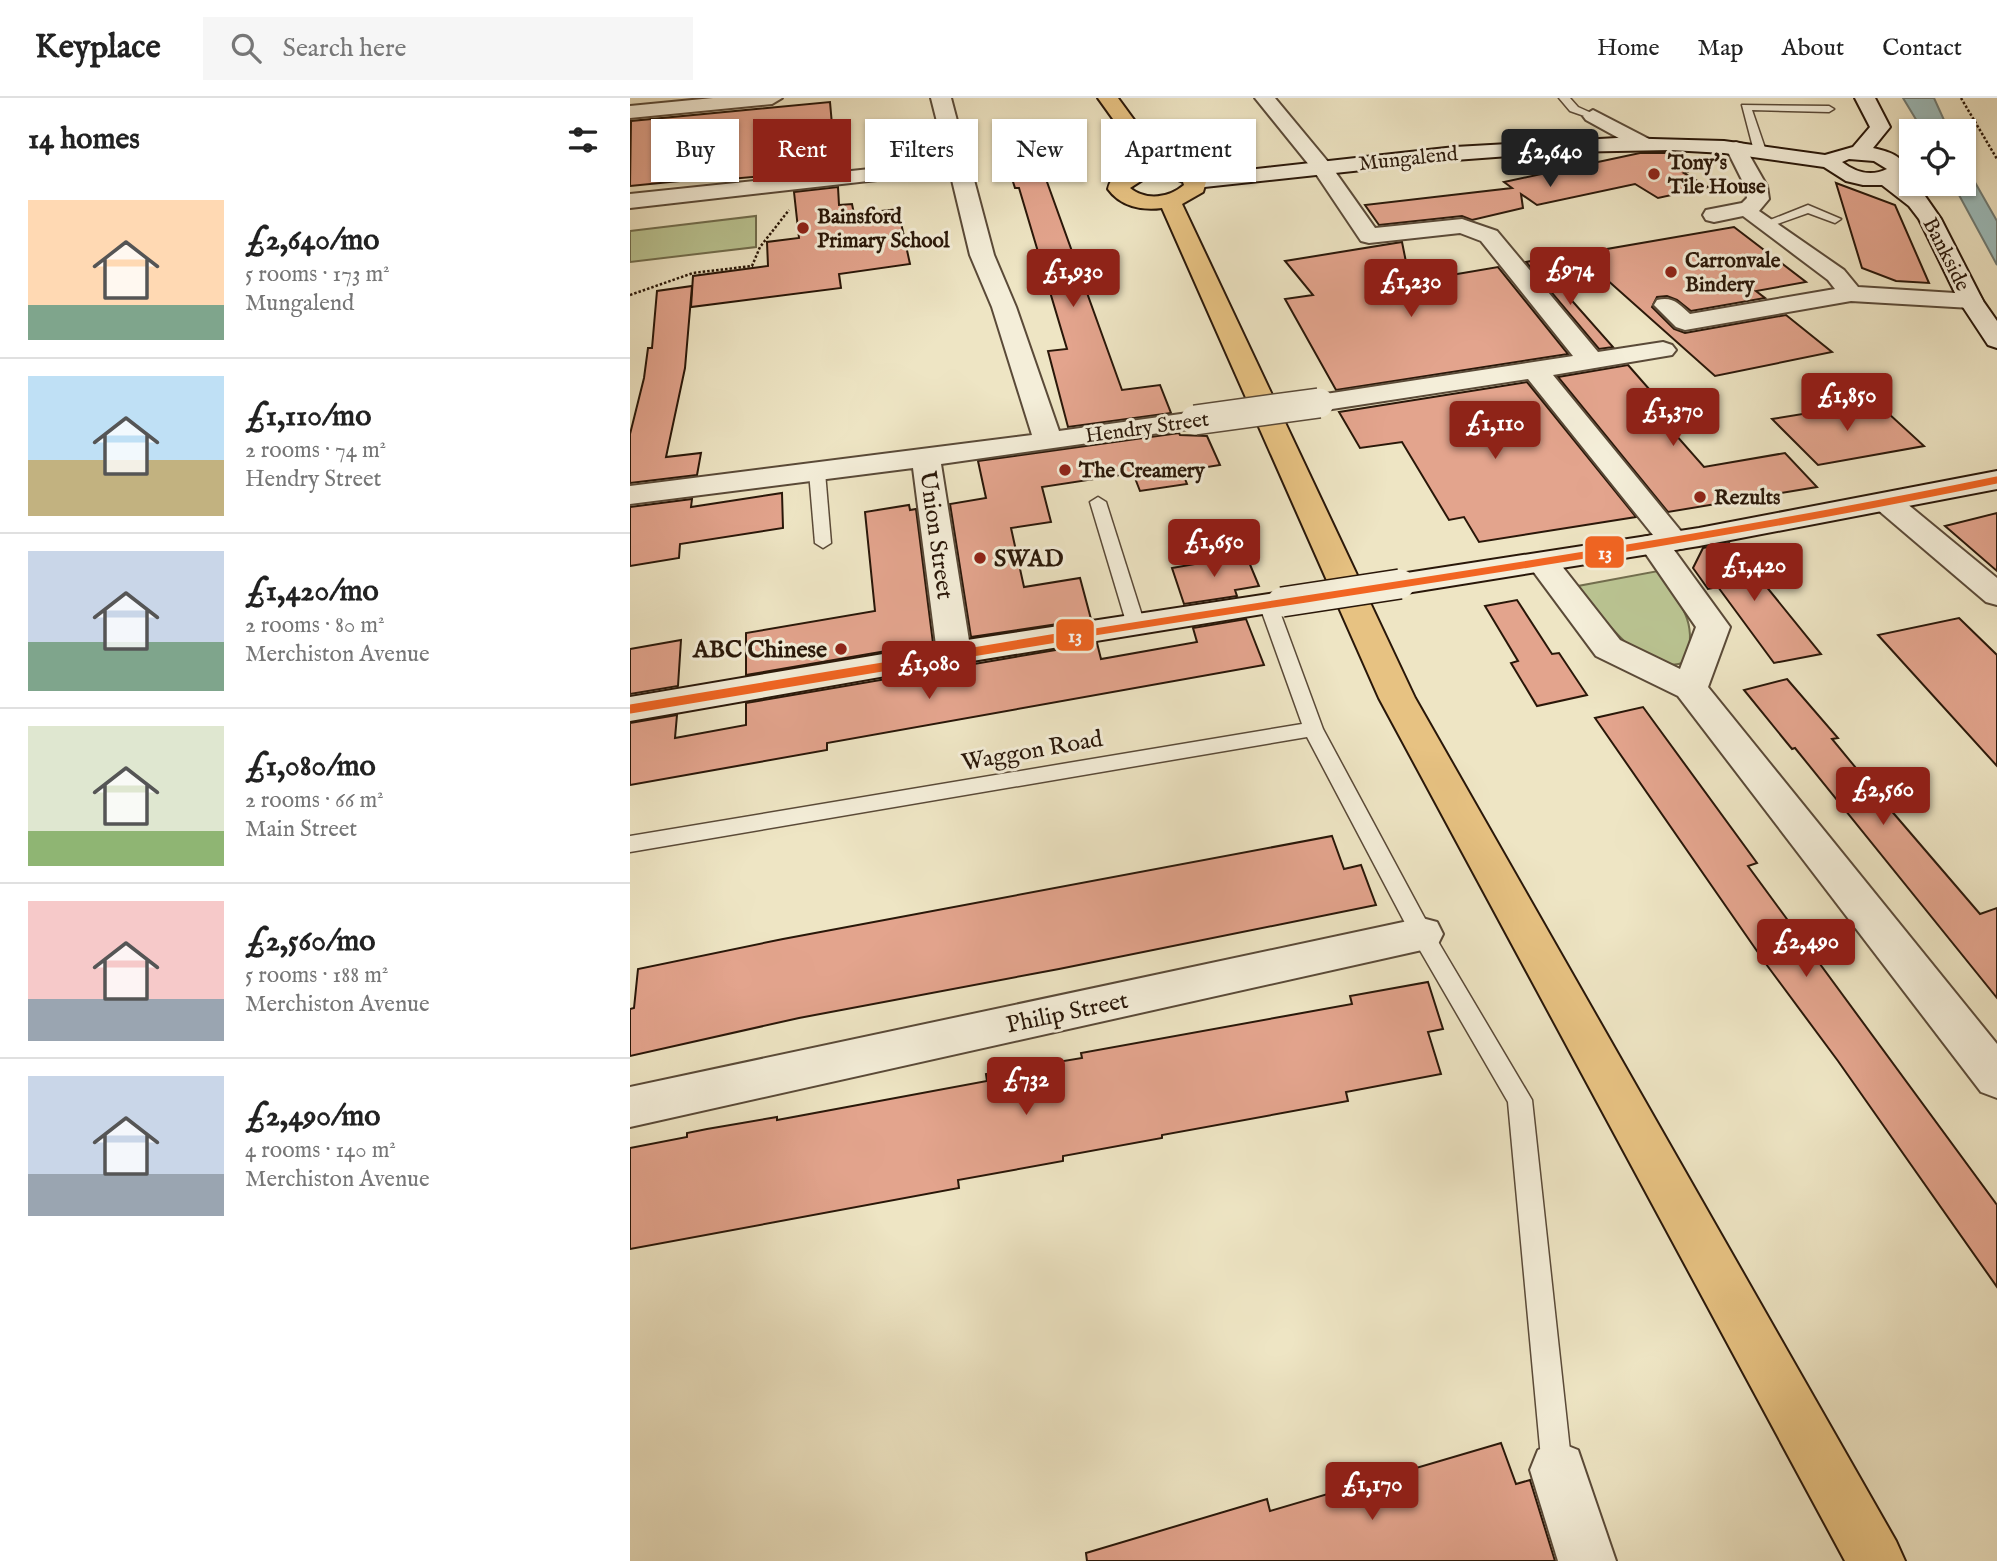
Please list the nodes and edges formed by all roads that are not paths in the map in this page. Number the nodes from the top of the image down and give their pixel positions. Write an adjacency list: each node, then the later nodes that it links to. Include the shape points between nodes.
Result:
1 (772, 98): 8 (street)
2 (941, 98): 10 (street)
3 (1108, 98): 20 (main road)
4 (1265, 98): 16 (street)
5 (1564, 98): 9 (lane, via 1574,109)
6 (1865, 98): 14 (street, via 1880,127)
7 (1829, 109): 13 (lane, via 1746,107)
8 (630, 112)
9 (1593, 116): 11 (street)
10 (947, 119)
11 (1642, 143): 12 (street, Mungalend); 16 (street, Mungalend)
12 (1736, 148): 13 (street, Mungalend); 22 (street, via 1756,186 1758,200 1749,208)
13 (1760, 151): 15 (street, Mungalend)
14 (1859, 153): 15 (street, via 1839,155); 17 (street, via 1893,162 1898,171)
15 (1831, 162): 17 (street, via 1853,176)
16 (1322, 167): 20 (street, Mungalend); 30 (street, via 1369,236 1462,226 1489,236)
17 (1886, 177): 26 (street, Bankside, via 1917,201 1930,219)
18 (865, 181): 21 (street)
19 (963, 182): 32 (street, via 982,255)
20 (1175, 184): 55 (main road, via 1397,698)
21 (630, 201)
22 (1714, 215)
23 (1835, 219): 24 (lane, via 1808,209)
24 (1760, 220): 25 (street, via 1836,275)
25 (1851, 294): 26 (street); 27 (street, via 1685,322)
26 (1971, 301): 28 (street, Bankside)
27 (1666, 305)
28 (1997, 340)
29 (1663, 350): 30 (street, Hendry Street)
30 (1592, 362): 31 (street, Hendry Street)
31 (1535, 370): 32 (street, Hendry Street, bridge); 39 (street)
32 (1048, 441): 33 (street, Hendry Street)
33 (926, 458): 34 (street, Hendry Street); 45 (street, Union Street)
34 (817, 472): 36 (street, Hendry Street); 40 (lane)
35 (1997, 481): 38 (street)
36 (630, 495)
37 (1098, 502): 44 (lane)
38 (1889, 504): 39 (street); 42 (street)
39 (1664, 542): 41 (street); 46 (street, via 1713,627)
40 (823, 543)
41 (1543, 563): 43 (street, bridge); 46 (street, via 1608,648)
42 (1997, 596)
43 (1275, 603): 44 (street); 48 (lane)
44 (1136, 625): 45 (street)
45 (954, 653): 47 (street)
46 (1690, 688): 51 (street)
47 (630, 709)
48 (1312, 729): 49 (lane, Waggon Road); 50 (lane)
49 (630, 844)
50 (1422, 934): 52 (street, Philip Street); 53 (lane, via 1520,1100)
51 (1997, 1078)
52 (630, 1107)
53 (1558, 1470): 54 (street)
54 (1587, 1561)
55 (1876, 1561)

